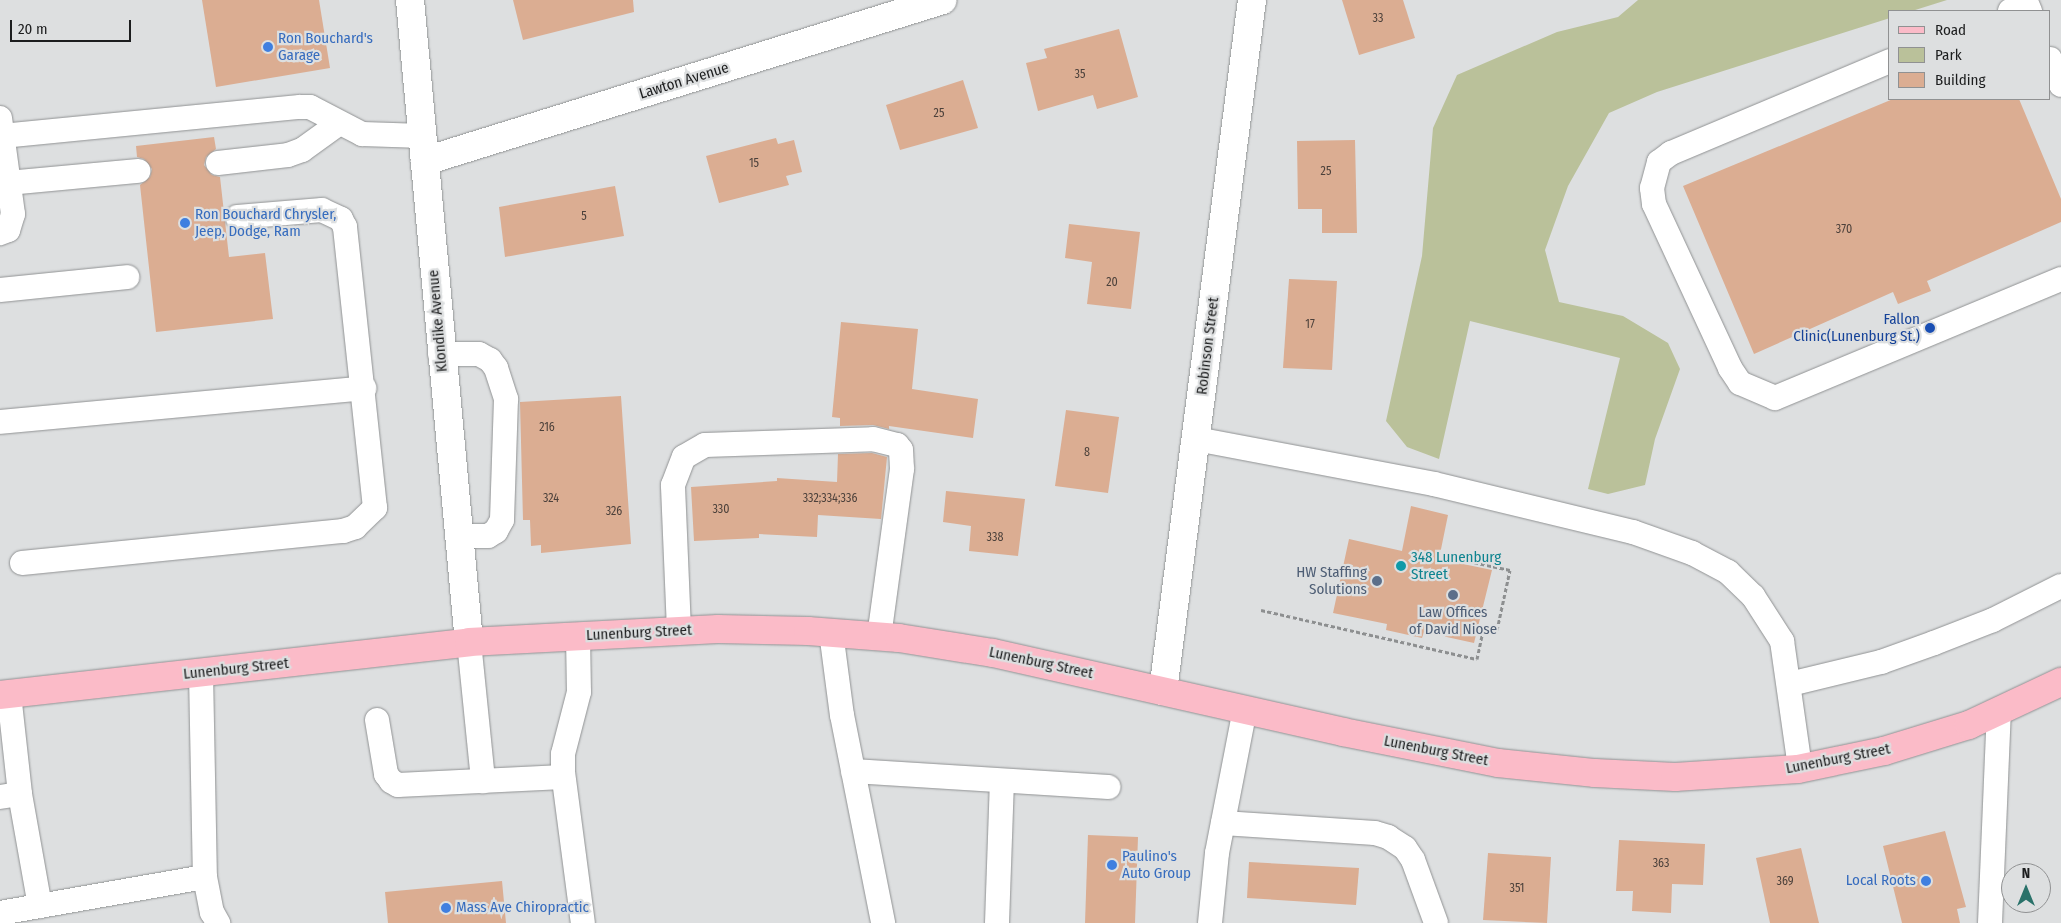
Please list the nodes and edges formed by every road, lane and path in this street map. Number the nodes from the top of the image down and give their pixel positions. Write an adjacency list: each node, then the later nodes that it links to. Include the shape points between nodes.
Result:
1 (410, 0): 11 (street, Klondike Avenue)
2 (943, 0): 11 (street, Lawton Avenue)
3 (1252, 0): 23 (street, Robinson Street)
4 (2012, 10): 5 (lane, via 2027,4)
5 (2030, 10)
6 (2051, 60): 8 (lane)
7 (1888, 62): 18 (lane, via 1671,153 1659,162 1652,188 1654,204 1730,368 1740,383 1774,398)
8 (2061, 85)
9 (338, 124): 10 (lane, via 310,107 300,107); 11 (lane, via 362,134); 12 (lane, via 302,150 288,155)
10 (1, 127): 14 (lane)
11 (424, 148): 20 (street, Klondike Avenue)
12 (218, 163)
13 (138, 171): 14 (lane)
14 (8, 183): 16 (lane, via 12,223 8,230)
15 (237, 217): 21 (lane, via 322,210 342,219 348,241)
16 (0, 233)
17 (127, 277): 19 (lane)
18 (2061, 279)
19 (0, 290)
20 (440, 354): 24 (street, Klondike Avenue); 24 (lane, via 479,354 490,360 496,368 506,400 502,520 496,531 488,536)
21 (364, 388): 22 (lane); 26 (lane, via 375,508 356,527 344,531)
22 (0, 422)
23 (1196, 439): 36 (lane, via 1434,484 1633,532 1692,553 1728,572 1772,621 1782,641); 37 (street, Robinson Street)
24 (460, 536): 33 (street, Klondike Avenue)
25 (1440, 555): 28 (path, via 1510,570 1497,630 1484,627 1477,659)
26 (22, 564)
27 (2061, 586): 36 (lane, via 1993,620 1934,643 1881,662)
28 (1261, 610)
29 (678, 630): 30 (main road, Lunenburg Street); 31 (main road, Lunenburg Street); 32 (lane, via 673,484 684,457 706,445 873,439 898,445 902,469)
30 (831, 632): 32 (main road, Lunenburg Street); 43 (lane)
31 (578, 636): 33 (main road, Lunenburg Street); 44 (lane, via 579,692 563,754)
32 (880, 636): 37 (main road, Lunenburg Street, via 993,652)
33 (469, 642): 34 (main road, Lunenburg Street); 45 (lane)
34 (201, 673): 38 (main road, Lunenburg Street); 50 (lane)
35 (2061, 682): 40 (main road, Lunenburg Street)
36 (1790, 684): 42 (lane)
37 (1163, 691): 39 (main road, Lunenburg Street)
38 (4, 695): 48 (lane)
39 (1245, 709): 42 (main road, Lunenburg Street, via 1396,744 1546,769 1675,777); 49 (lane)
40 (1999, 710): 42 (main road, Lunenburg Street, via 1927,739); 59 (lane)
41 (377, 720): 45 (lane, via 386,774 391,781 411,786)
42 (1800, 768)
43 (853, 771): 46 (lane); 55 (lane)
44 (563, 777): 45 (lane); 54 (lane)
45 (483, 781)
46 (1002, 781): 47 (lane); 56 (lane)
47 (1109, 788)
48 (10, 796): 51 (lane)
49 (1222, 823): 57 (lane, via 1212,884); 58 (lane, via 1375,833 1388,837 1405,848 1412,860)
50 (205, 877): 51 (lane); 53 (lane, via 212,912)
51 (40, 906): 52 (lane)
52 (0, 913)
53 (218, 923)
54 (583, 923)
55 (883, 923)
56 (997, 923)
57 (1210, 923)
58 (1436, 923)
59 (1990, 923)

